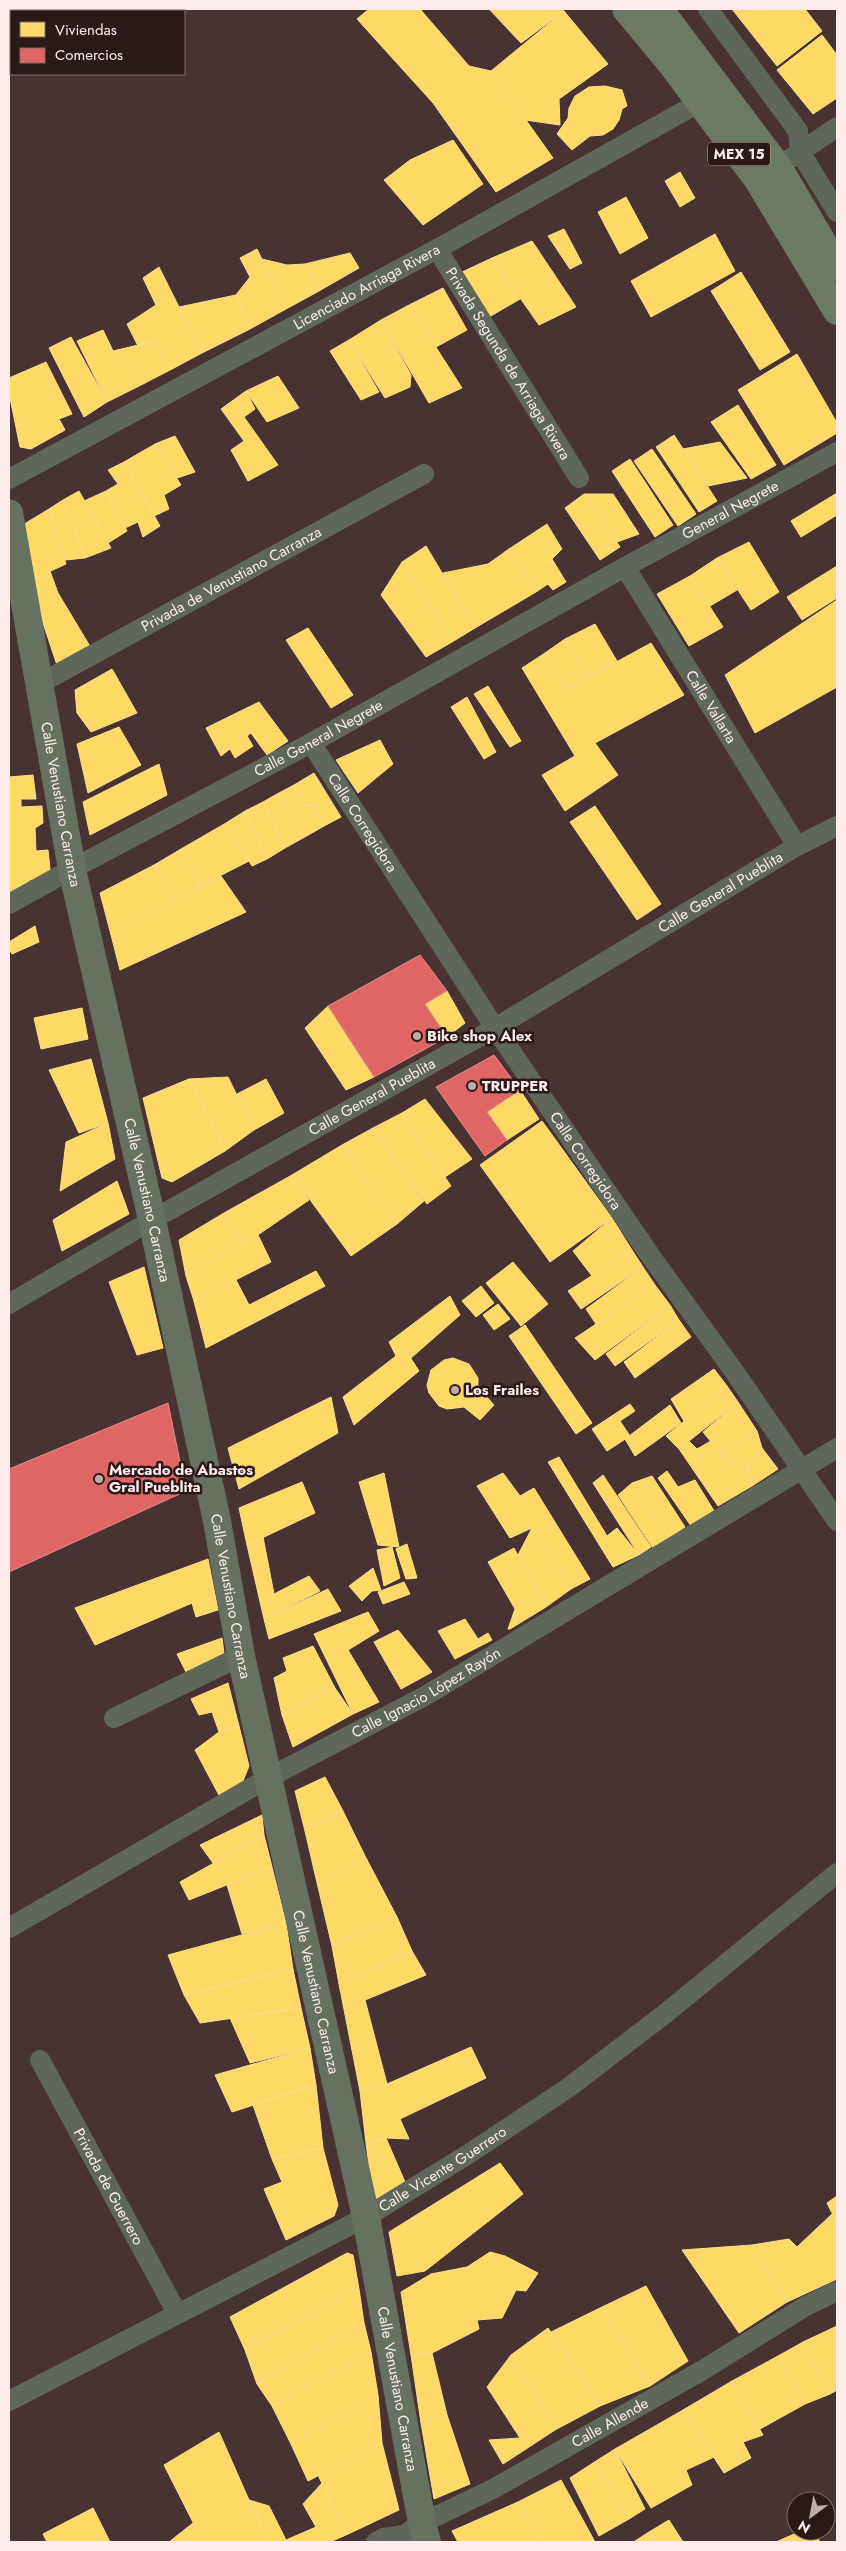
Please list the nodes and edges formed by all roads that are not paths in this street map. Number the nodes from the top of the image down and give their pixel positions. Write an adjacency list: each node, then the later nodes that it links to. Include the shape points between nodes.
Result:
1 (626, 9): 4 (main road, MEX 15)
2 (659, 9): 4 (main road, MEX 15)
3 (708, 9): 6 (street, via 798,131)
4 (711, 96): 7 (main road, MEX 15); 9 (street, Licenciado Arriaga Rivera)
5 (837, 127): 6 (street)
6 (800, 152): 7 (street); 8 (street)
7 (768, 174): 10 (main road, MEX 15); 11 (main road, MEX 15)
8 (837, 212)
9 (437, 249): 14 (street, Privada Segunda de Arriaga Rivera); 15 (street, Licenciado Arriaga Rivera)
10 (837, 267)
11 (837, 311)
12 (837, 452): 17 (street, General Negrete)
13 (424, 474): 18 (street, Privada de Venustiano Carranza)
14 (579, 478)
15 (9, 479)
16 (9, 518): 18 (street, Calle Venustiano Carranza)
17 (624, 566): 19 (street, Calle General Negrete); 21 (street, Calle Vallarta)
18 (39, 684): 22 (street, Calle Venustiano Carranza)
19 (310, 743): 22 (street, Calle General Negrete); 24 (street, Calle Corregidora)
20 (837, 826): 21 (street, Calle General Pueblita)
21 (797, 846): 24 (street, Calle General Pueblita)
22 (72, 868): 23 (street, Calle General Negrete); 25 (street, Calle Venustiano Carranza)
23 (9, 904)
24 (495, 1028): 25 (street, Calle General Pueblita); 28 (street, Calle Corregidora)
25 (152, 1220): 26 (street, Calle General Pueblita); 30 (street, Calle Venustiano Carranza, via 217,1521)
26 (9, 1304)
27 (837, 1448): 28 (street, Calle Ignacio López Rayón)
28 (801, 1471): 29 (street, Calle Corregidora); 32 (street, Calle Ignacio López Rayón, via 425,1696)
29 (837, 1521)
30 (241, 1656): 31 (street); 32 (street, Calle Venustiano Carranza)
31 (114, 1718)
32 (268, 1778): 34 (street, Calle Ignacio López Rayón); 36 (street, Calle Venustiano Carranza)
33 (837, 1873): 36 (street, Calle Vicente Guerrero, via 666,2013 568,2088)
34 (9, 1928)
35 (40, 2060): 38 (street, Privada de Guerrero)
36 (366, 2217): 38 (street, Calle Vicente Guerrero); 40 (street, Calle Venustiano Carranza)
37 (837, 2291): 40 (street, Calle Allende, via 526,2470)
38 (177, 2313): 39 (street, Calle Vicente Guerrero)
39 (9, 2401)
40 (424, 2533): 41 (street, Calle Allende); 42 (street, via 440,2534)
41 (376, 2542)
42 (446, 2542)

